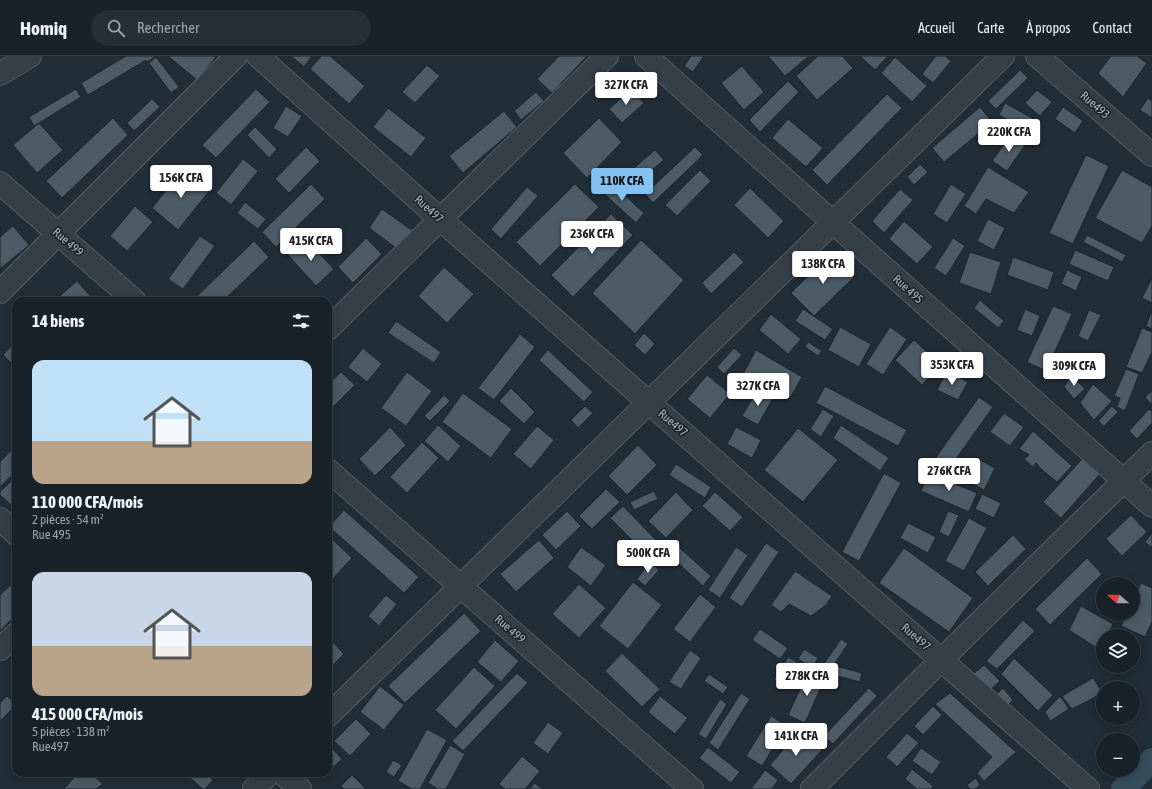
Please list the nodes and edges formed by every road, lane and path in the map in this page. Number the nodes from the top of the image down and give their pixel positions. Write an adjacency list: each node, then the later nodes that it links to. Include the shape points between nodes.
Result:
1 (30, 56): 8 (street)
2 (236, 56): 13 (street)
3 (258, 56): 11 (street, Rue497)
4 (607, 56): 11 (street)
5 (646, 56): 12 (street, Rue 495)
6 (1003, 56): 12 (street)
7 (1037, 56): 9 (street, Rue493)
8 (0, 74)
9 (1152, 155)
10 (0, 183): 13 (street, Rue 499)
11 (440, 219): 16 (street); 17 (street, Rue497)
12 (834, 223): 17 (street); 20 (street, Rue 495)
13 (59, 234): 14 (street); 15 (street, Rue 499)
14 (0, 292)
15 (130, 297)
16 (332, 325)
17 (649, 402): 24 (street); 27 (street, Rue497)
18 (1152, 453): 20 (street)
19 (332, 474): 24 (street, Rue 499)
20 (1124, 480): 21 (street, Rue 495); 27 (street)
21 (1152, 506)
22 (0, 519): 23 (street)
23 (12, 530)
24 (461, 587): 28 (street); 33 (street, Rue 499)
25 (12, 638): 26 (street)
26 (0, 649)
27 (941, 660): 34 (street); 35 (street, Rue497)
28 (332, 712)
29 (266, 777): 31 (street)
30 (286, 777): 32 (street)
31 (254, 789)
32 (300, 789)
33 (692, 789)
34 (812, 789)
35 (1088, 789)

